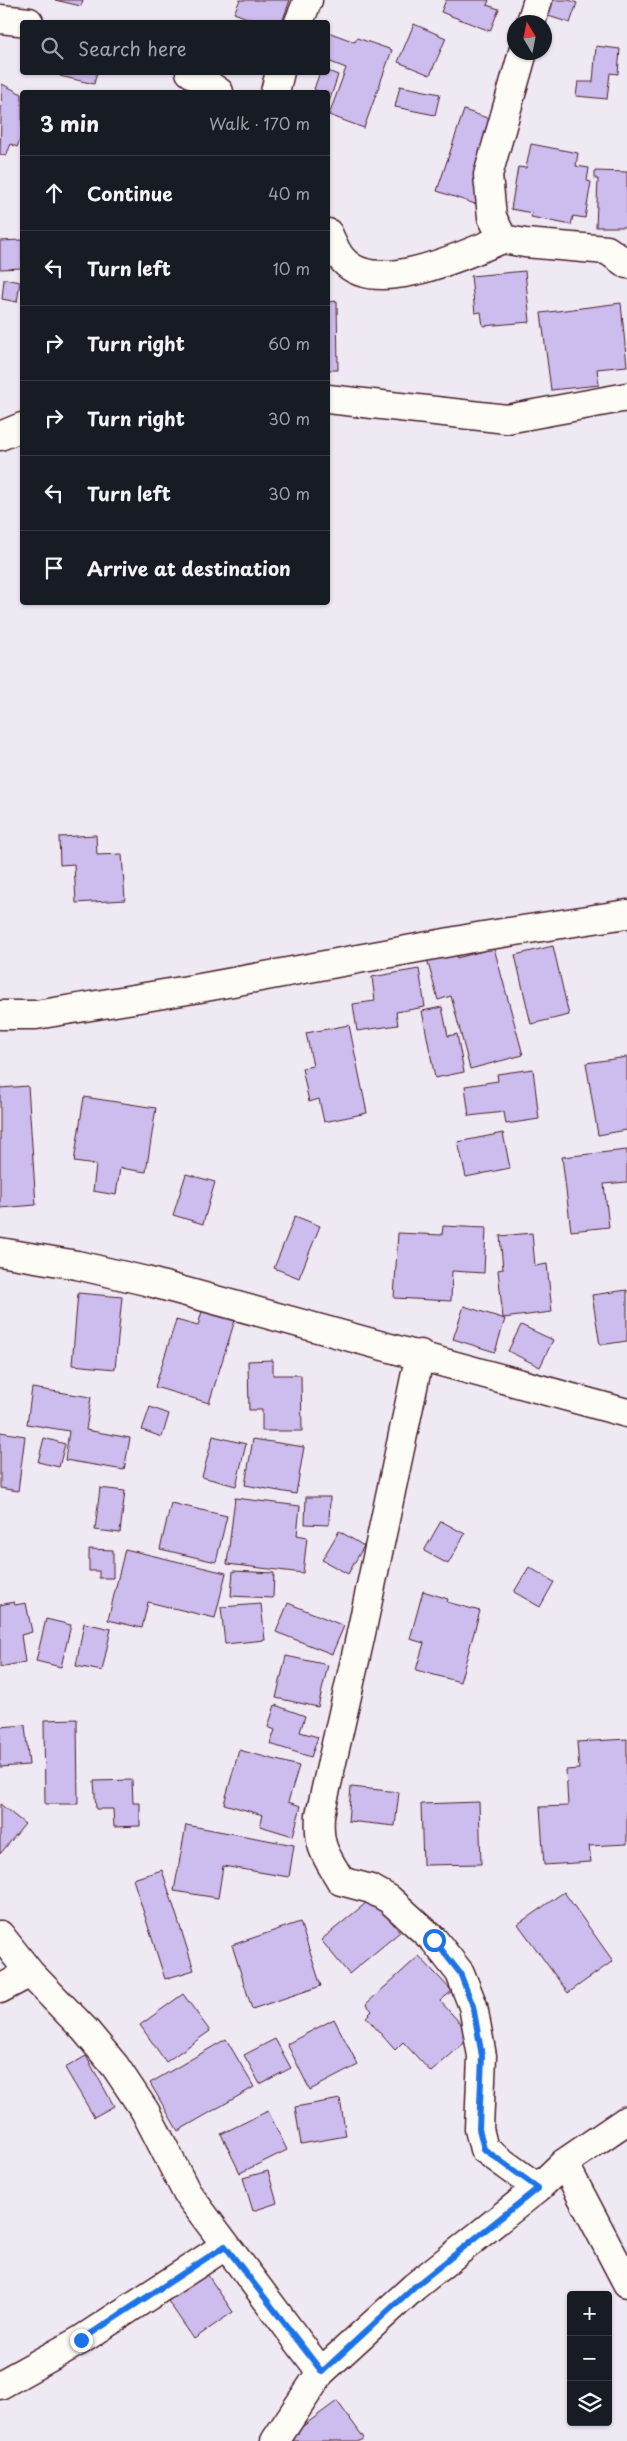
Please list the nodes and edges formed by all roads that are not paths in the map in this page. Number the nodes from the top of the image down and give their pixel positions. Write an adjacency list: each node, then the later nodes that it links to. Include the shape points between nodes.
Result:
1 (308, 0): 5 (street)
2 (538, 0): 3 (street)
3 (533, 15)
4 (0, 18): 6 (street)
5 (300, 20)
6 (20, 21)
7 (521, 60): 13 (street, via 488,175 492,217)
8 (194, 75): 10 (street)
9 (279, 75): 11 (street)
10 (216, 90)
11 (276, 90)
12 (330, 237): 13 (street, via 343,260 363,274 399,274 440,264)
13 (503, 239): 14 (street, via 607,250)
14 (627, 264)
15 (627, 397): 16 (street, via 507,419)
16 (330, 399)
17 (20, 429): 18 (street)
18 (0, 436)
19 (627, 914): 20 (street, via 36,1015)
20 (0, 1015)
21 (0, 1252): 22 (street, via 146,1281)
22 (420, 1354): 23 (street); 29 (street, via 320,1815 318,1838 341,1881 371,1889 389,1900 434,1940 460,1973 473,2006 482,2056 479,2129 484,2149)
23 (627, 1413)
24 (0, 1935): 25 (street)
25 (30, 1973): 26 (street); 30 (street, via 85,2030 114,2066 146,2111 187,2193)
26 (0, 1989)
27 (627, 2120): 28 (street)
28 (564, 2163): 29 (street); 31 (street)
29 (538, 2188): 32 (street, via 414,2287)
30 (225, 2246): 32 (street); 33 (street, via 81,2340)
31 (627, 2283)
32 (322, 2372): 34 (street)
33 (0, 2385)
34 (275, 2441)

